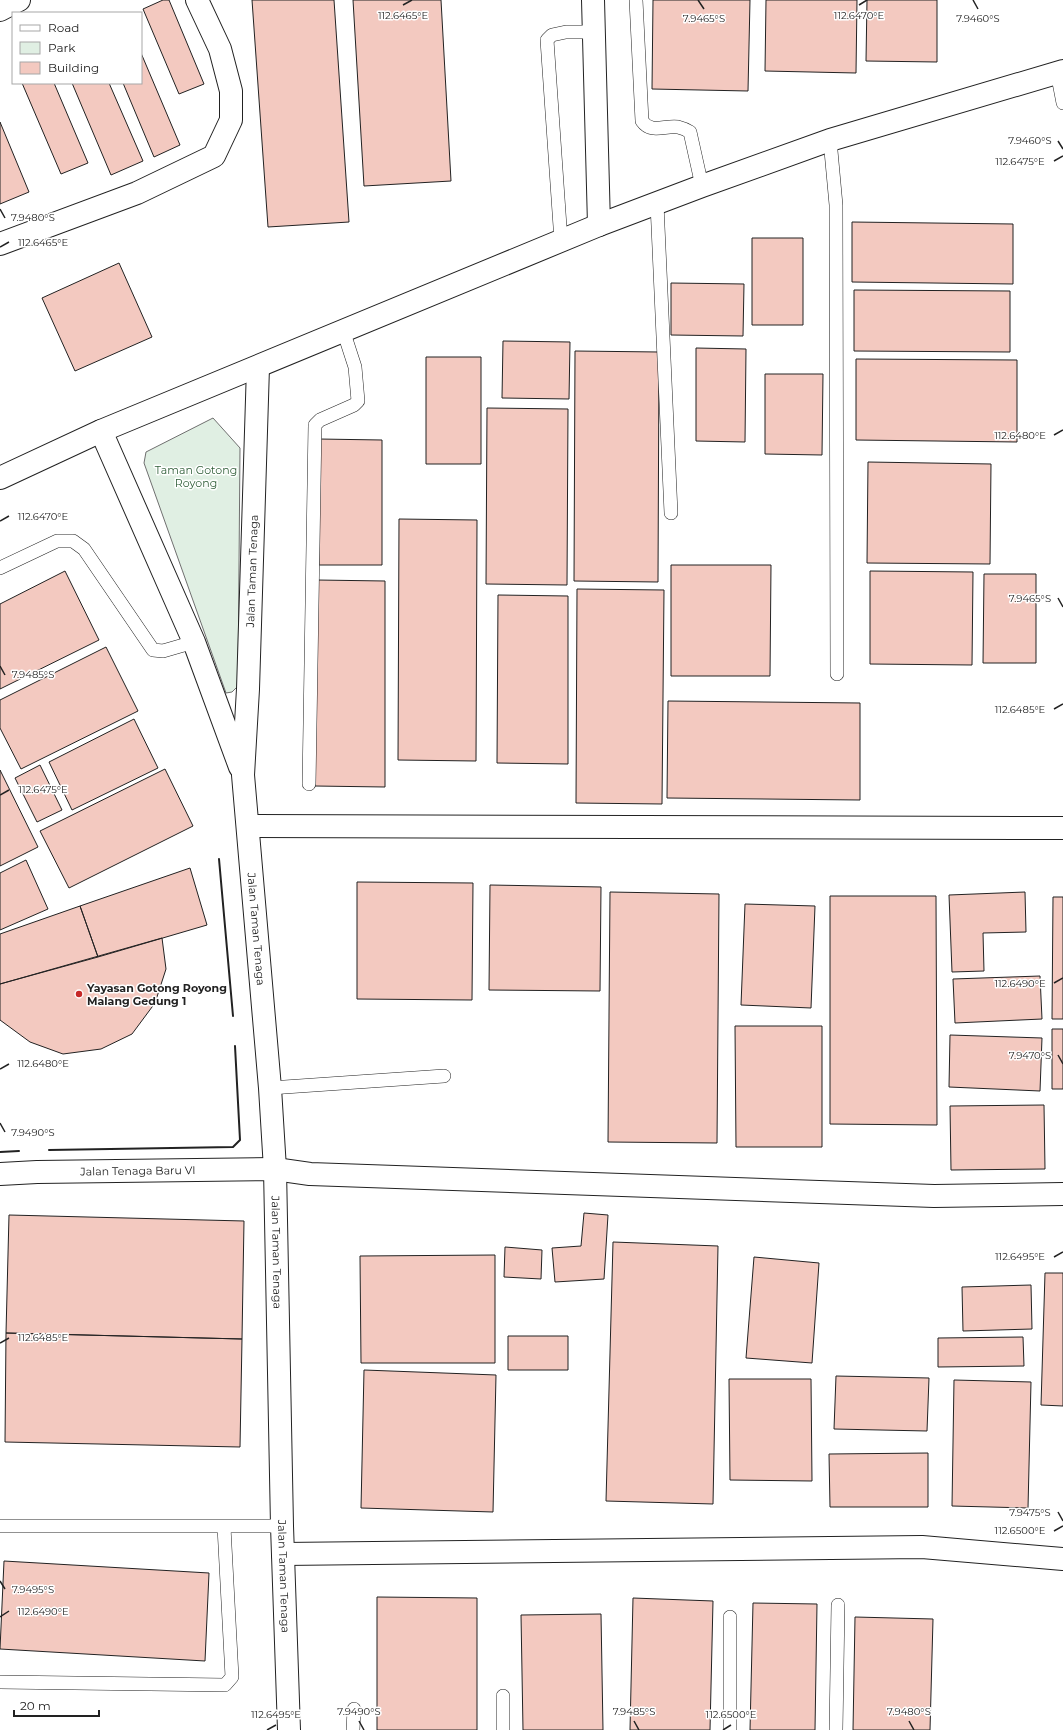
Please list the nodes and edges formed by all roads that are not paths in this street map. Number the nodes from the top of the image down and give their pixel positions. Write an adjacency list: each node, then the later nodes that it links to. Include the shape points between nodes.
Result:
1 (19, 0): 5 (main road)
2 (197, 0): 14 (main road, via 220,49 231,91 231,120 214,156 137,192)
3 (593, 0): 6 (main road)
4 (636, 0): 10 (lane, via 642,121 645,126 652,128 679,127 690,132)
5 (0, 10)
6 (596, 32): 12 (main road); 13 (lane, via 566,32 552,35 547,40)
7 (1060, 72): 8 (lane); 9 (main road)
8 (1063, 103)
9 (830, 140): 10 (main road); 22 (lane, via 836,213)
10 (702, 186): 11 (main road)
11 (657, 204): 12 (main road); 19 (lane)
12 (599, 225): 13 (main road)
13 (561, 241): 15 (main road)
14 (0, 244)
15 (343, 330): 16 (main road); 24 (lane, via 355,367 358,401 314,425)
16 (258, 366): 17 (main road); 23 (main road, Jalan Taman Tenaga, via 249,681)
17 (101, 431): 18 (main road); 21 (main road, Jalan Taman Tenaga)
18 (0, 478)
19 (671, 512)
20 (0, 568): 21 (lane, via 57,541 73,541 84,549 153,650 163,651)
21 (194, 642): 23 (main road, Jalan Taman Tenaga)
22 (837, 674)
23 (243, 776): 25 (main road, Jalan Taman Tenaga)
24 (309, 784)
25 (248, 826): 26 (main road); 28 (main road, Jalan Taman Tenaga)
26 (1063, 828)
27 (444, 1076): 28 (lane)
28 (270, 1088): 29 (main road, Jalan Taman Tenaga)
29 (275, 1169): 30 (main road, Jalan Tenaga Baru VI); 31 (main road, Jalan Tenaga Baru VI, via 310,1174 934,1196); 33 (main road, Jalan Taman Tenaga)
30 (0, 1174)
31 (1063, 1194)
32 (0, 1526): 34 (lane)
33 (282, 1526): 34 (lane); 35 (main road, Jalan Taman Tenaga)
34 (224, 1527): 39 (lane, via 232,1677 225,1685)
35 (283, 1554): 36 (main road, via 922,1547); 42 (main road, Jalan Taman Tenaga)
36 (1063, 1559)
37 (838, 1605): 46 (lane)
38 (730, 1617): 45 (lane)
39 (0, 1682)
40 (503, 1696): 44 (lane)
41 (354, 1709): 43 (lane)
42 (289, 1730)
43 (353, 1730)
44 (503, 1730)
45 (730, 1730)
46 (836, 1730)

